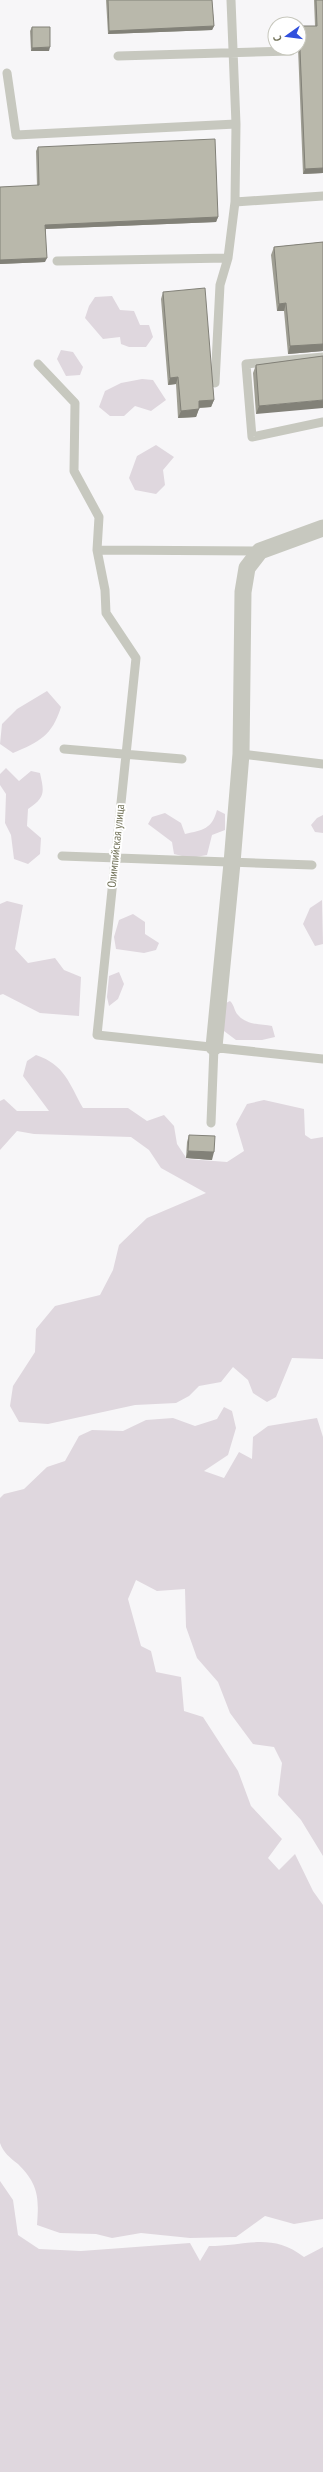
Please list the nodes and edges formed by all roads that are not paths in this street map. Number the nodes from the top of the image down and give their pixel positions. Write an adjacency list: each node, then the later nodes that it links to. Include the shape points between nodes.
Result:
1 (231, 0): 3 (lane)
2 (267, 52): 3 (lane)
3 (233, 53): 4 (lane); 6 (lane)
4 (118, 56)
5 (7, 73): 6 (lane, via 16,135)
6 (236, 124): 8 (lane)
7 (323, 196): 8 (lane)
8 (235, 202): 9 (lane)
9 (228, 258): 10 (lane); 13 (lane, via 220,285)
10 (57, 261)
11 (323, 356): 14 (lane, via 246,364 252,436)
12 (38, 364): 16 (lane, Олимпийская улица, via 75,403 74,471 98,517)
13 (215, 383)
14 (323, 422)
15 (323, 528): 17 (street)
16 (97, 550): 17 (lane); 19 (lane, Олимпийская улица, via 105,590 106,613 136,658)
17 (260, 551): 20 (street, via 247,568 243,592)
18 (64, 749): 19 (lane)
19 (126, 754): 21 (lane); 24 (lane, Олимпийская улица)
20 (241, 754): 22 (lane); 25 (street)
21 (182, 758)
22 (323, 764)
23 (62, 856): 24 (lane)
24 (115, 858): 25 (lane); 27 (lane, Олимпийская улица, via 97,1034)
25 (232, 863): 26 (lane); 27 (street)
26 (312, 865)
27 (214, 1047): 28 (lane, Олимпийская улица); 29 (lane)
28 (323, 1059)
29 (212, 1123)

